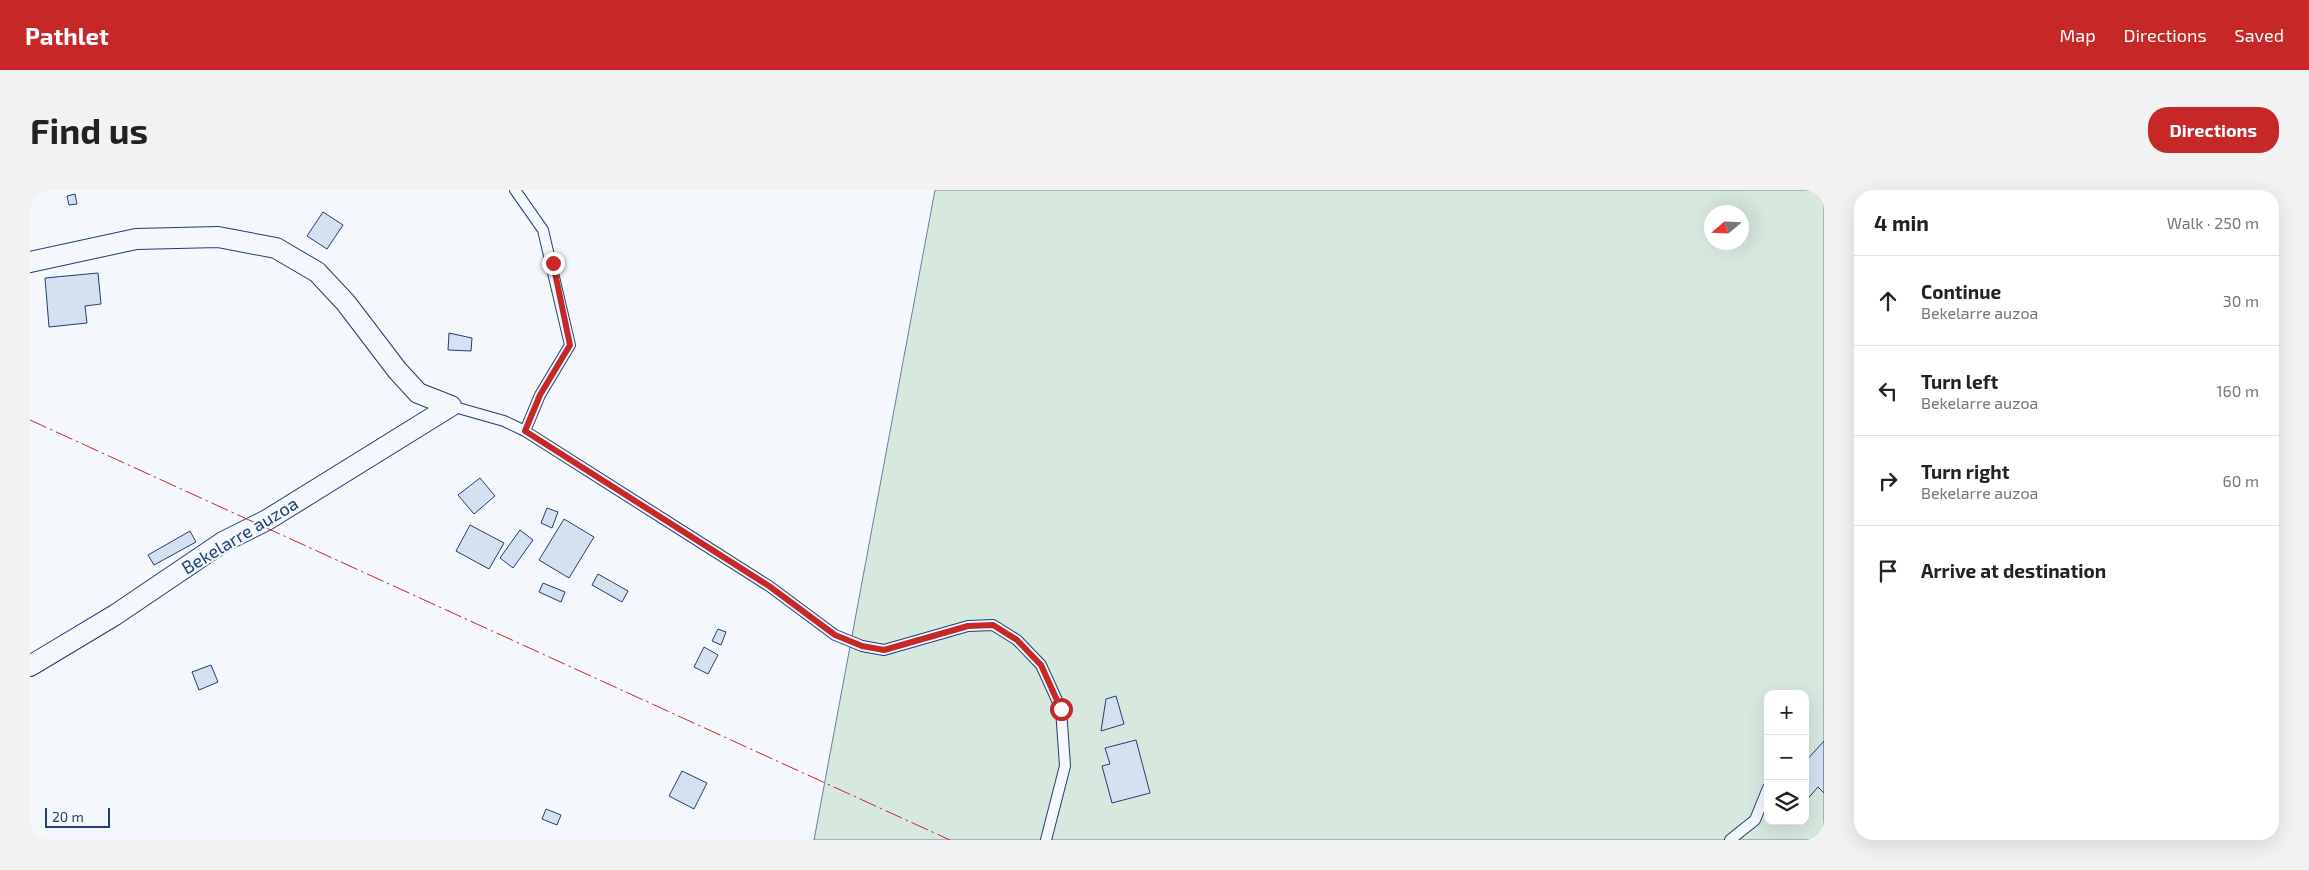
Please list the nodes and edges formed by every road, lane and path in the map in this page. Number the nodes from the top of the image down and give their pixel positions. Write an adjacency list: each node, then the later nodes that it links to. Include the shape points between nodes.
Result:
1 (515, 190): 4 (lane, via 543,230 570,345 540,395)
2 (30, 262): 3 (street, via 136,239 218,237 276,248 317,272 418,393)
3 (452, 406): 4 (lane, via 504,421); 5 (street, Bekelarre auzoa, via 267,520 223,542 115,615)
4 (525, 431): 7 (lane, via 769,586 835,635 862,646 884,650 968,626 993,625 1017,640 1041,665 1061,709 1065,766)
5 (30, 666)
6 (1764, 798): 8 (lane, via 1755,820)
7 (1046, 840)
8 (1730, 840)

